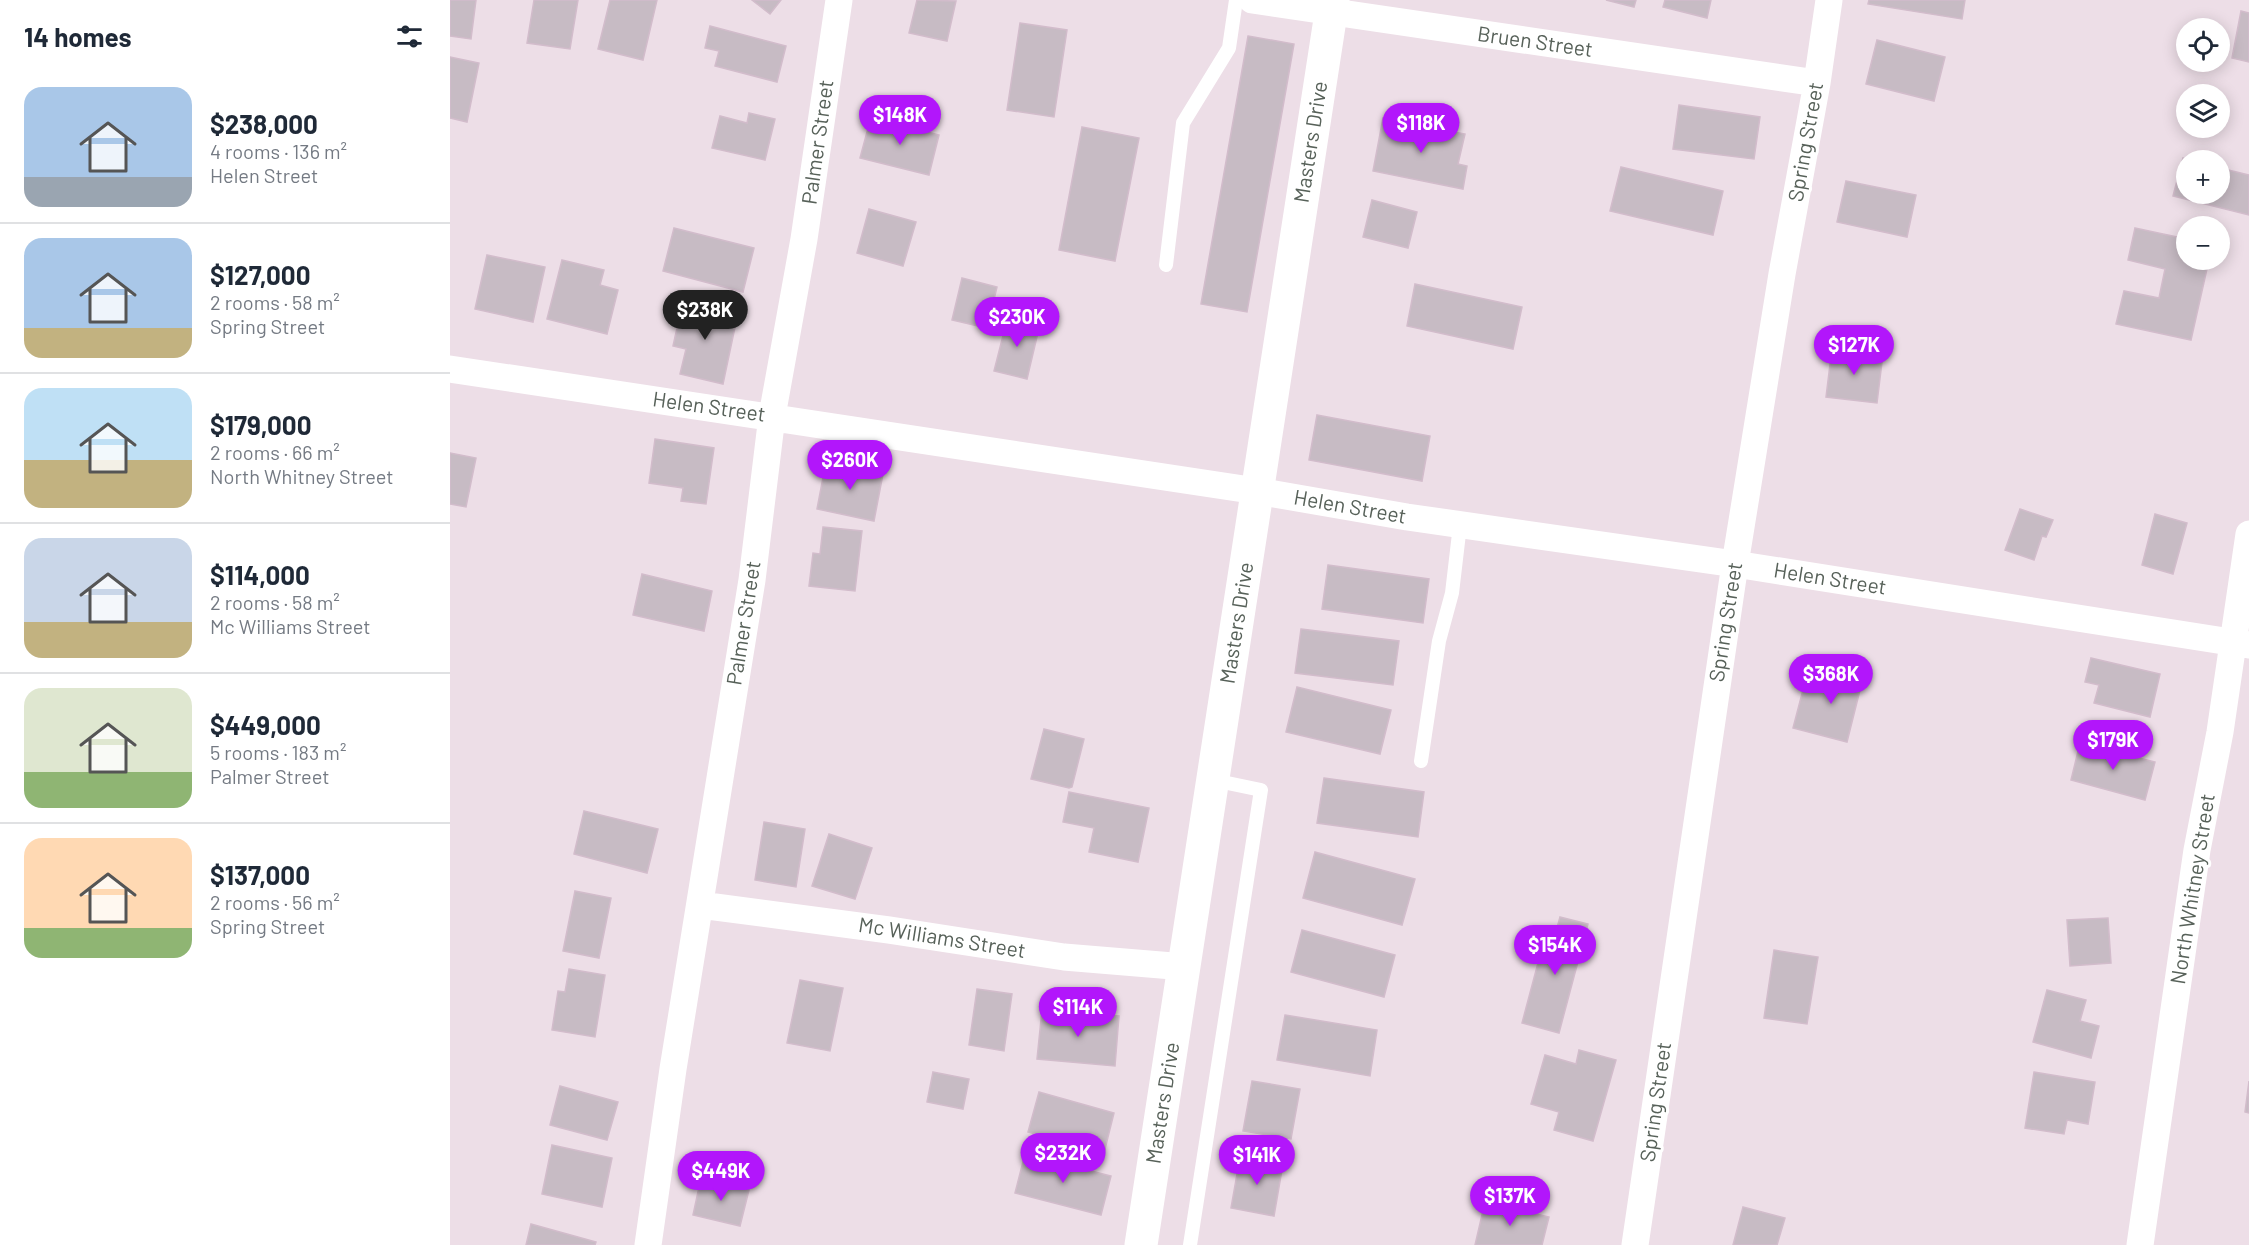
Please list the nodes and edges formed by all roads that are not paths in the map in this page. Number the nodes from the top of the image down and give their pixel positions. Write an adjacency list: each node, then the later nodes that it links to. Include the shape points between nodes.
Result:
1 (839, 0): 9 (street, Palmer Street, via 804,239)
2 (1236, 0): 7 (lane, via 1229,48 1184,123)
3 (1252, 0): 5 (street, Bruen Street)
4 (1829, 0): 6 (street, Spring Street)
5 (1332, 6): 6 (street, Bruen Street); 10 (street, Masters Drive)
6 (1817, 83): 13 (street, Spring Street)
7 (1166, 265)
8 (450, 369): 9 (street, Helen Street)
9 (772, 416): 10 (street, Helen Street); 17 (street, Palmer Street, via 752,580)
10 (1257, 490): 11 (street, Helen Street); 16 (street, Masters Drive)
11 (1460, 525): 13 (street, Helen Street); 15 (lane, via 1452,593 1439,641)
12 (2249, 534): 14 (street, North Whitney Street)
13 (1735, 564): 14 (street, Helen Street); 22 (street, Spring Street)
14 (2241, 644): 23 (street, North Whitney Street, via 2197,850)
15 (1421, 761)
16 (1213, 780): 18 (street, Masters Drive); 21 (lane, via 1261,790)
17 (700, 905): 18 (street, Mc Williams Street, via 1064,957); 19 (street, Palmer Street)
18 (1185, 967): 20 (street, Masters Drive)
19 (648, 1245)
20 (1141, 1245)
21 (1190, 1245)
22 (1635, 1245)
23 (2140, 1245)

